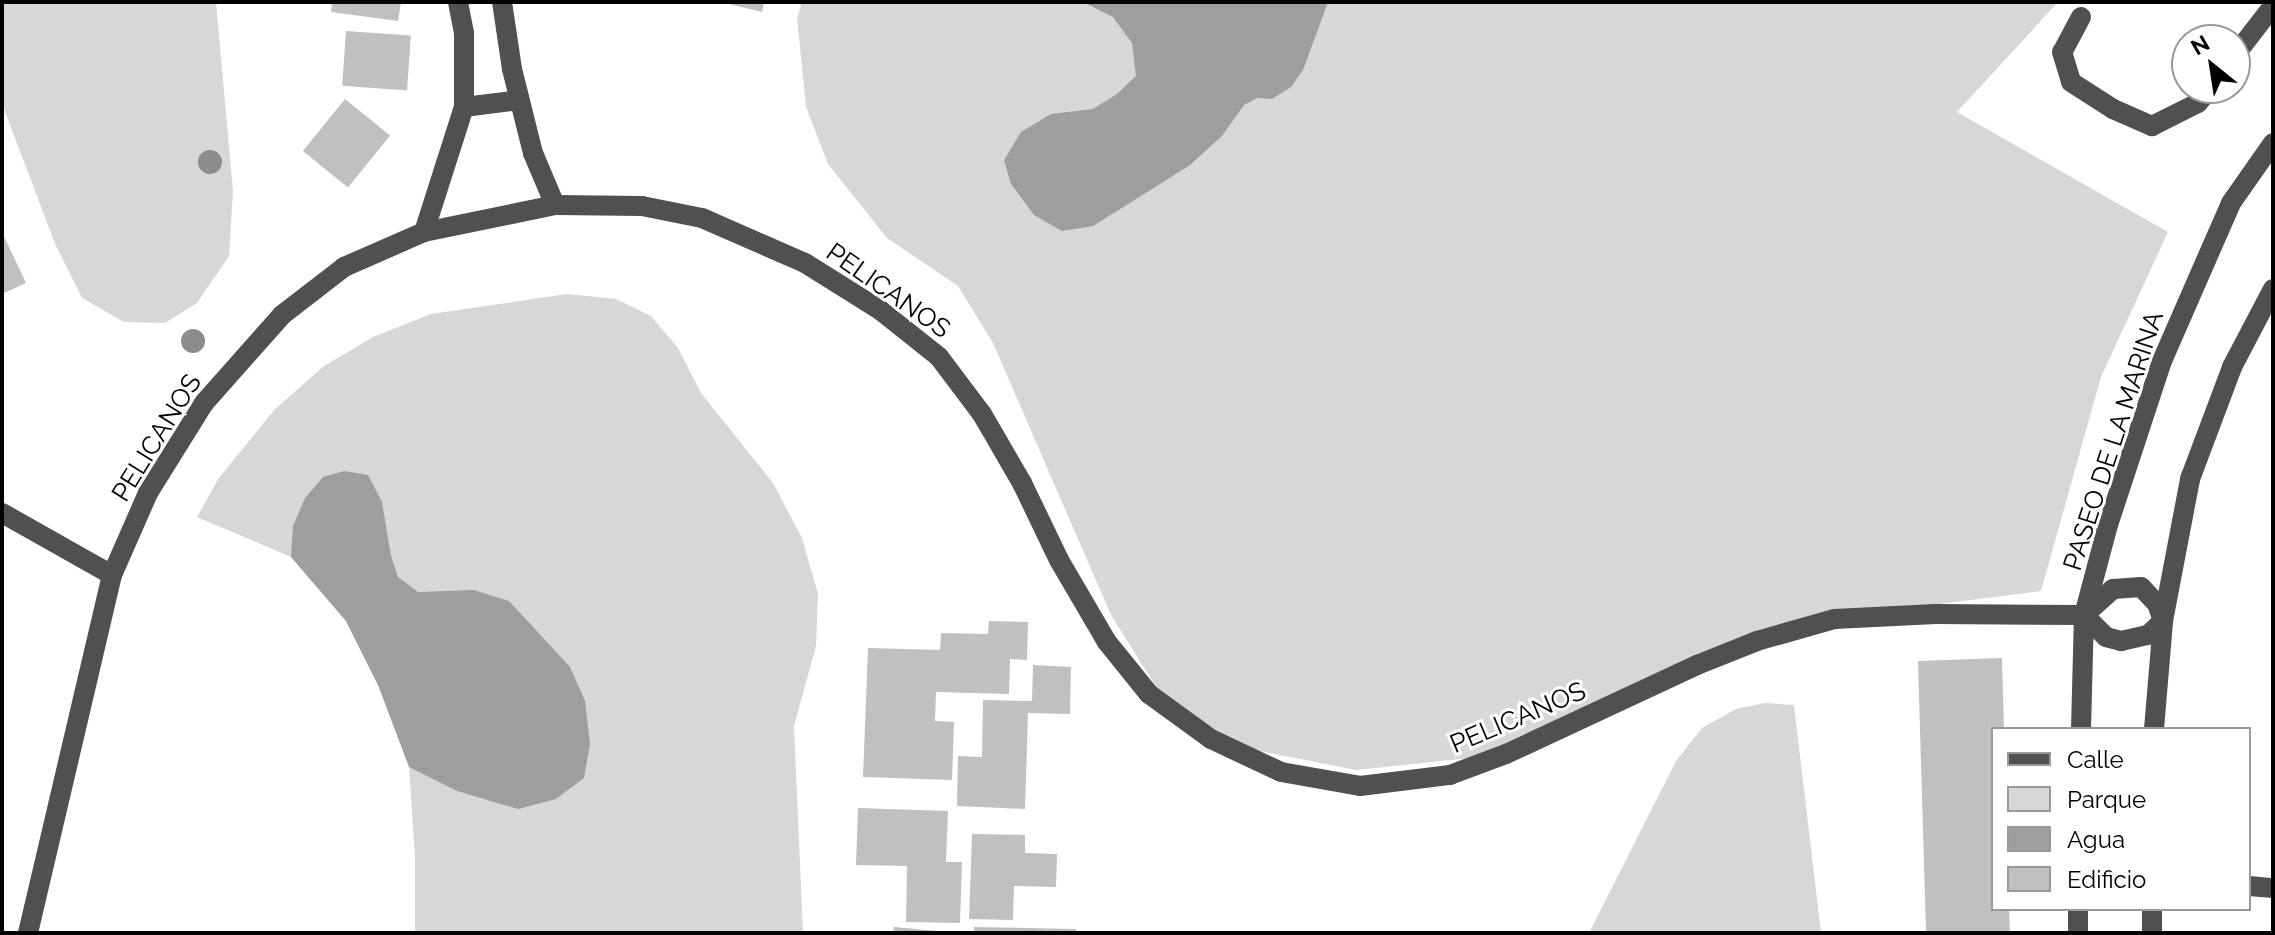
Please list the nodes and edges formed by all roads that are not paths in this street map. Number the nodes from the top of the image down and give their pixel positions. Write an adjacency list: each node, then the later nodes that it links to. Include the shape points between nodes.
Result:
1 (458, 2): 8 (street, via 464,33)
2 (502, 2): 6 (street)
3 (2273, 6): 5 (street)
4 (2081, 17): 7 (street, via 2062,52 2071,82 2152,126)
5 (2251, 34)
6 (520, 100): 8 (street); 10 (street, via 533,153)
7 (2196, 104)
8 (464, 107): 11 (street)
9 (2273, 143): 15 (street, PASEO DE LA MARINA, via 2231,203 2162,361)
10 (555, 205): 11 (street, PELICANOS); 15 (street, PELICANOS, via 642,206 702,218 805,263 880,310 939,357 982,414 1107,642 1149,694 1211,739 1281,772 1360,786 1450,775 1697,665 1834,619)
11 (424, 232): 14 (street, PELICANOS, via 344,267 282,315 204,403 148,493)
12 (2273, 289): 16 (street, via 2232,367 2190,479)
13 (2, 513): 14 (street)
14 (112, 575): 23 (street, PELICANOS)
15 (2084, 615): 16 (street, via 2106,637 2121,641 2148,635); 16 (street, via 2113,589 2141,587 2157,604); 17 (street, PASEO DE LA MARINA)
16 (2163, 621): 18 (street)
17 (2081, 727)
18 (2154, 727)
19 (2251, 886): 20 (street)
20 (2273, 888)
21 (2078, 911): 24 (street)
22 (2152, 911): 25 (street)
23 (28, 933)
24 (2078, 933)
25 (2152, 933)

